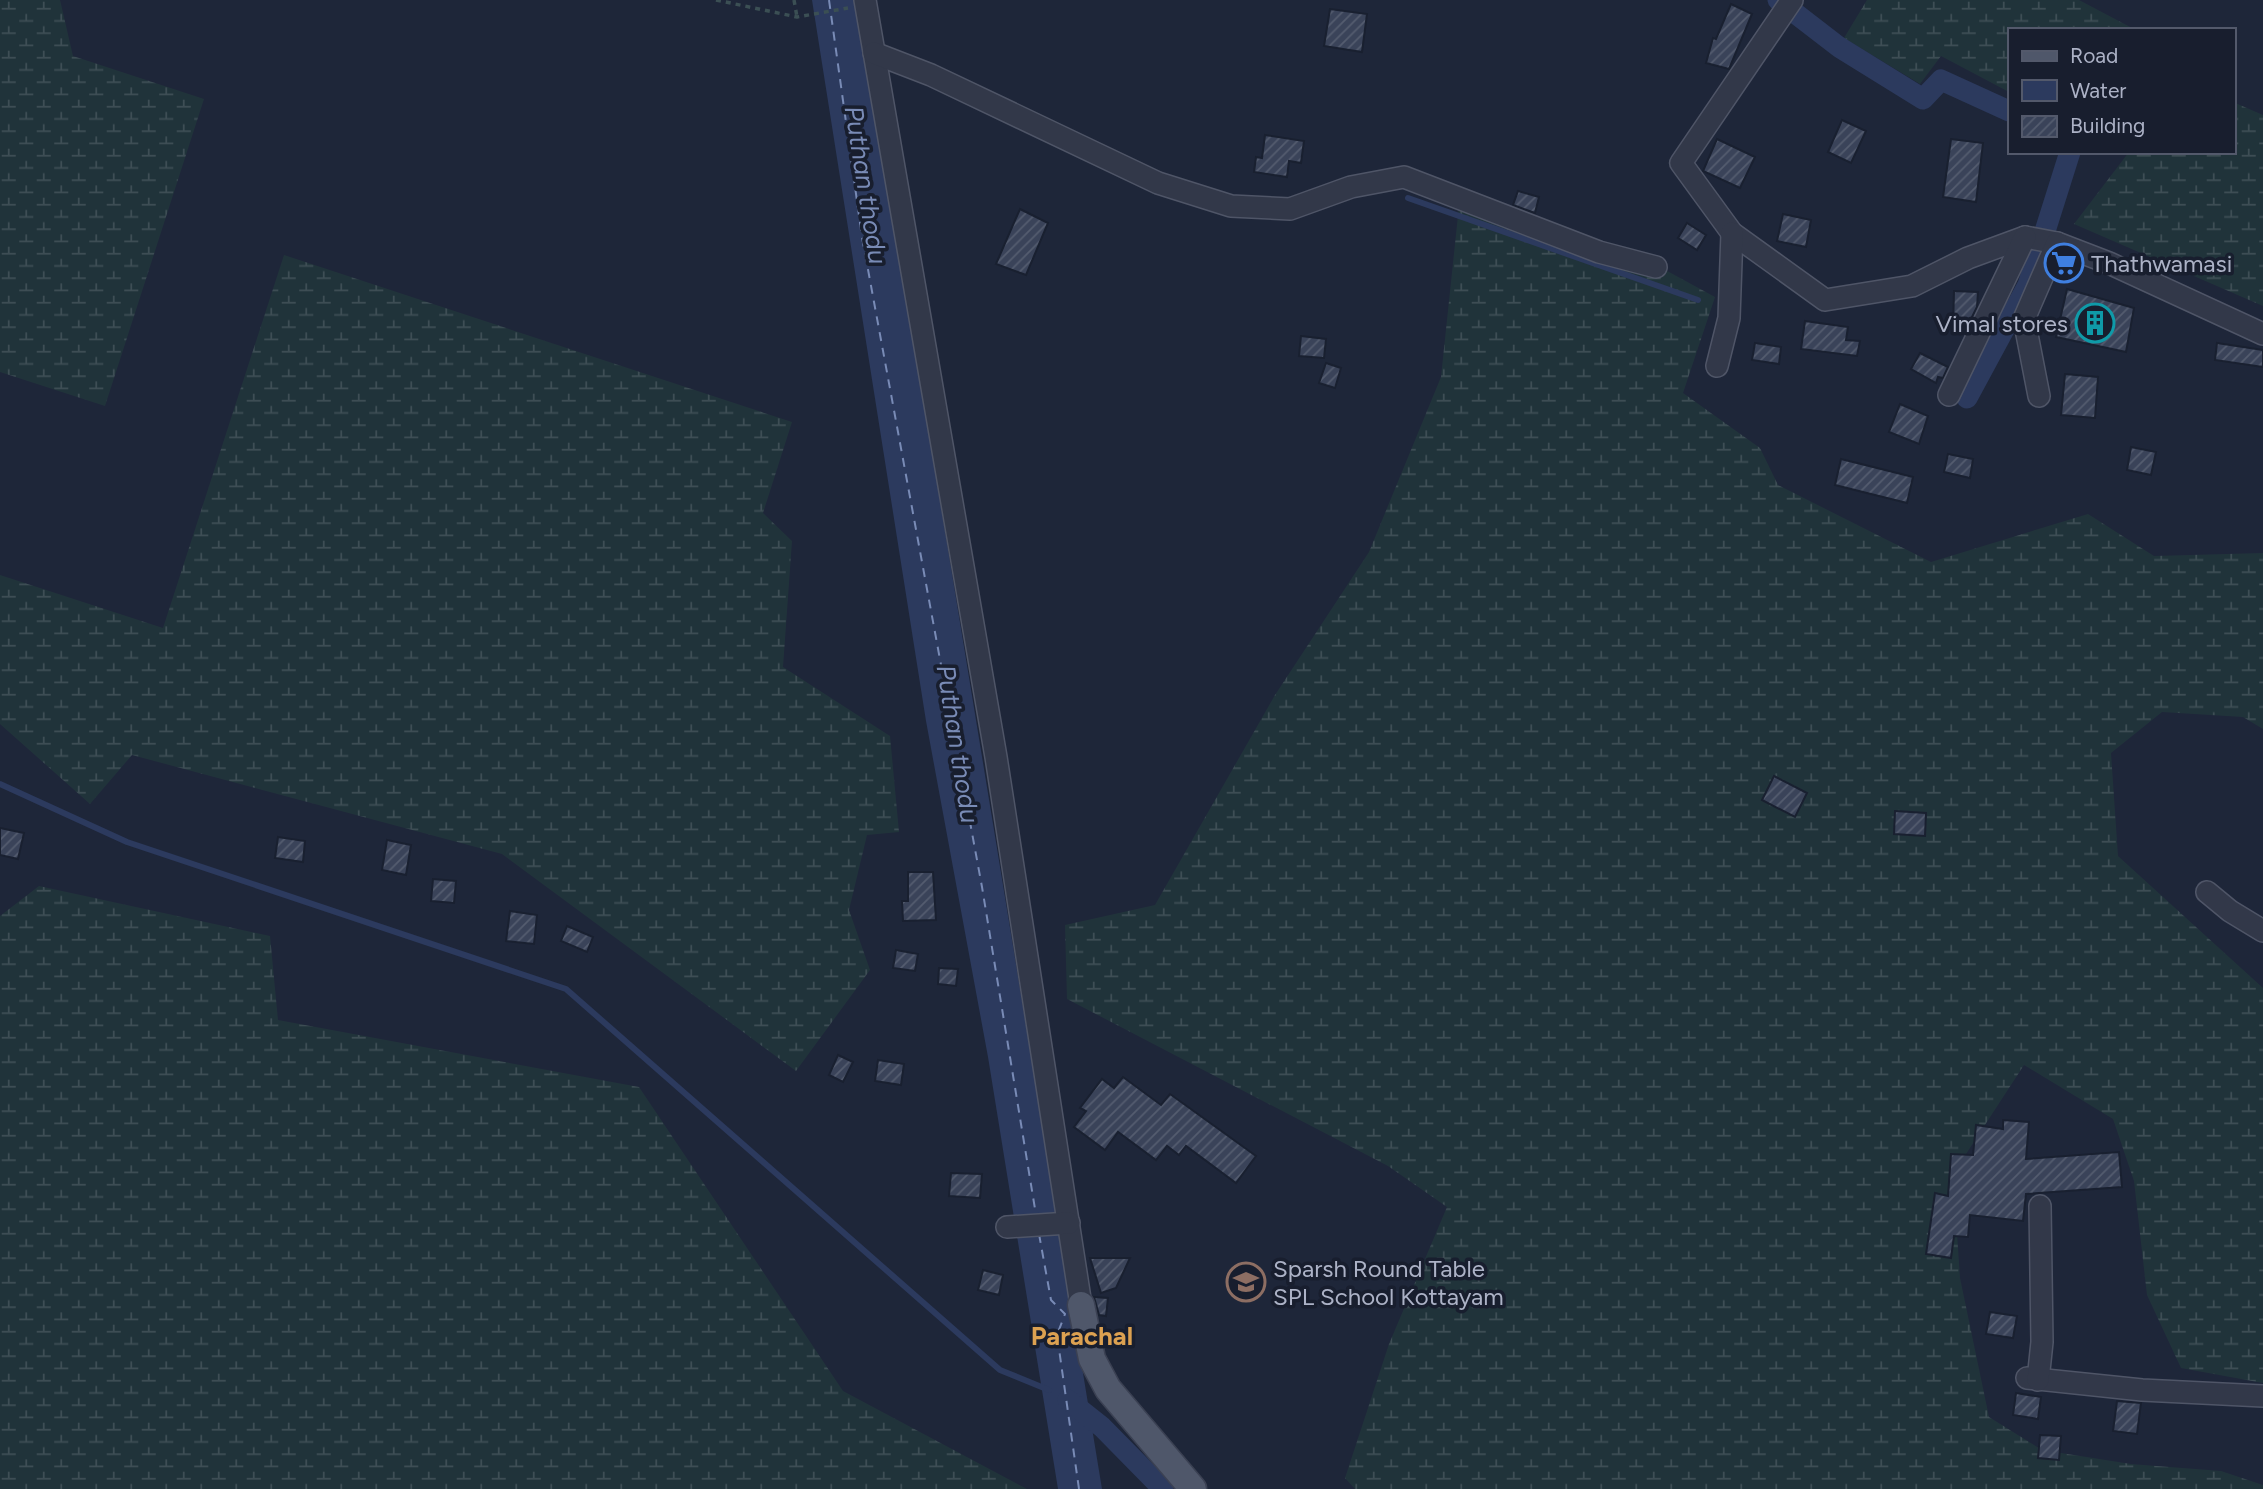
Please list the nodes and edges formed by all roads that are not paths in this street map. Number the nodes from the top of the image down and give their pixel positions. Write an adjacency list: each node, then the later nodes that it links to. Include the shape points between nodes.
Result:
1 (866, 2): 3 (street)
2 (1787, 9): 4 (street, via 1681,163)
3 (874, 53): 6 (street, via 931,75 1158,183 1231,206 1290,209 1351,187 1404,177 1599,252); 14 (street, via 996,757)
4 (1732, 233): 5 (street, via 1825,300 1912,286 1968,258); 8 (street, via 1729,318)
5 (2042, 240): 7 (street, via 2109,263); 9 (street); 10 (street, via 2024,319)
6 (1656, 267)
7 (2263, 334)
8 (1717, 366)
9 (1949, 395)
10 (2039, 396)
11 (2207, 892): 12 (street)
12 (2263, 930)
13 (2039, 1206): 17 (street, via 2042,1342 2032,1379)
14 (1069, 1223): 15 (street); 16 (street)
15 (1007, 1227)
16 (1081, 1305): 18 (main road, via 1092,1359 1100,1375)
17 (2263, 1396)
18 (1193, 1489)

